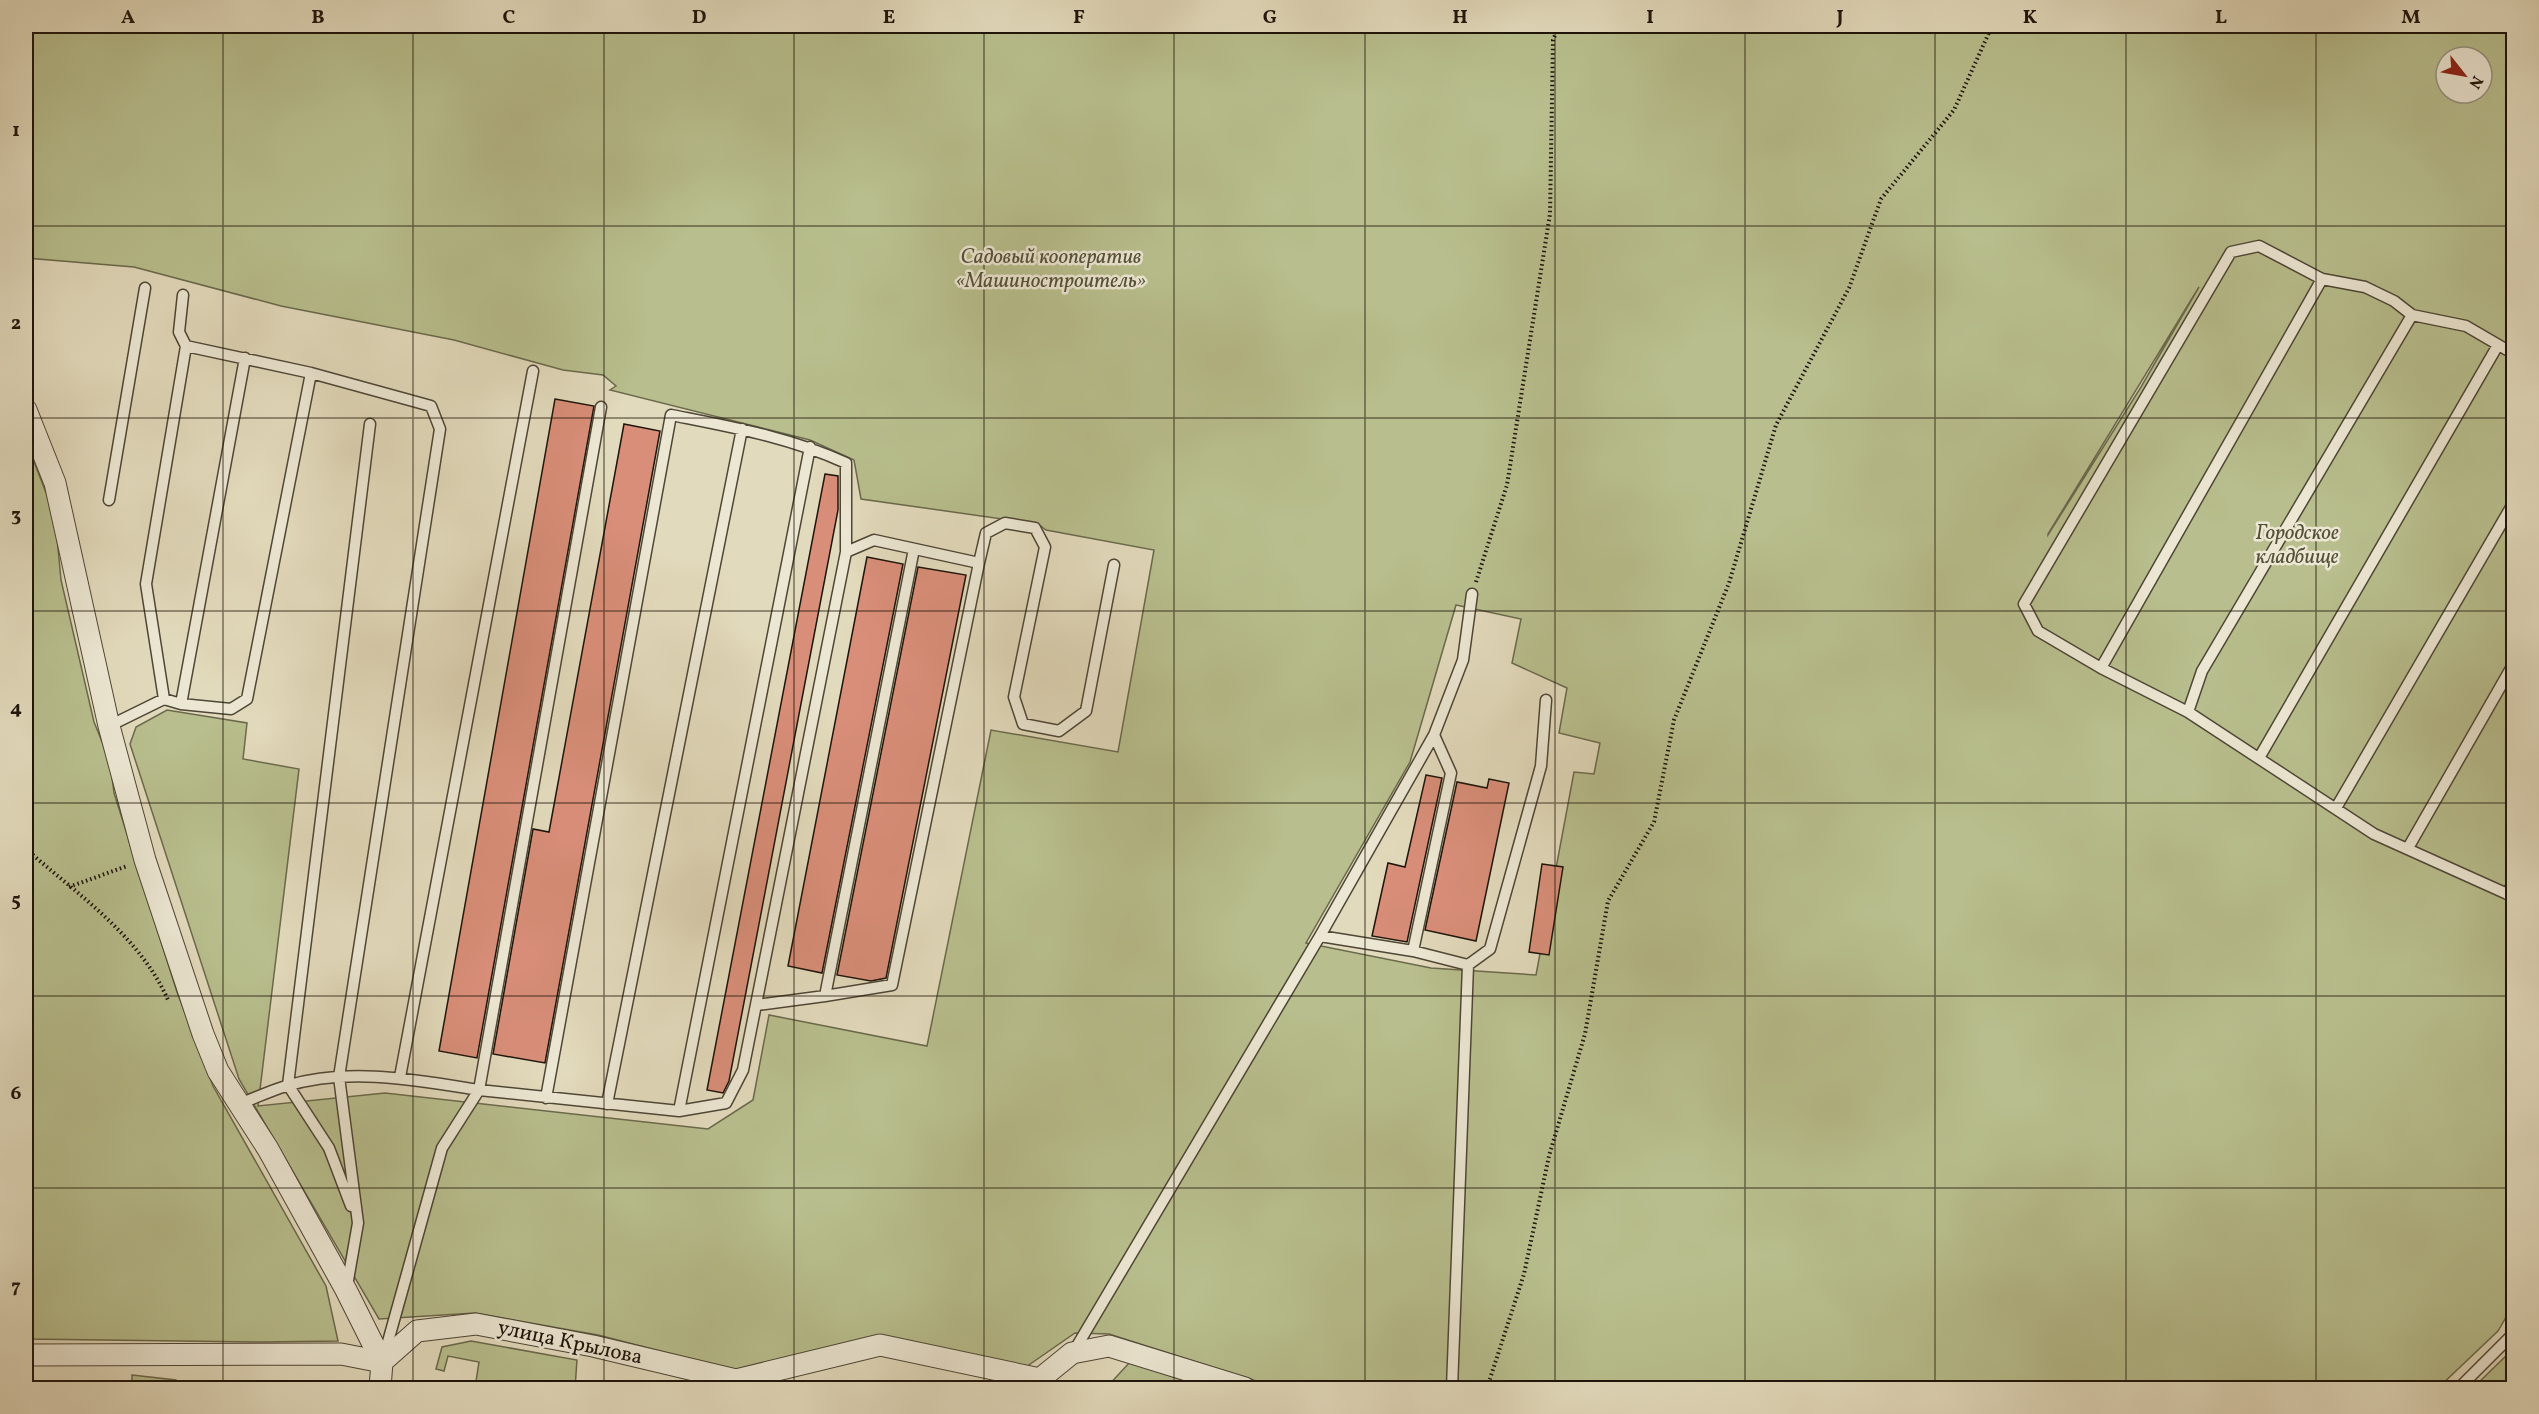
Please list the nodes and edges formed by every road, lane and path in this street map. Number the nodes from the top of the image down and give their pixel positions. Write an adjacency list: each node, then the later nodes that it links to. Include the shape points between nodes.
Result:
1 (1559, 26): 24 (path, via 1553,40 1550,214 1507,485)
2 (1992, 26): 65 (path, via 1954,110 1881,199 1849,288 1776,425 1729,583 1674,720 1654,822 1608,901 1585,1034 1549,1156 1524,1274)
3 (2322, 279): 6 (lane, via 2365,287); 26 (lane); 26 (lane, via 2259,246 2231,252 2024,604 2038,631)
4 (145, 288): 18 (lane)
5 (183, 295): 8 (lane, via 179,332)
6 (2412, 315): 7 (lane, via 2466,326); 30 (lane, via 2202,671)
7 (2498, 345): 9 (lane); 33 (lane)
8 (186, 346): 10 (lane); 27 (lane, via 146,584)
9 (2514, 354)
10 (245, 358): 12 (lane); 29 (lane)
11 (533, 371): 48 (lane)
12 (311, 373): 29 (lane, via 246,699 231,709); 47 (lane, via 430,406 440,429)
13 (601, 407): 50 (lane)
14 (26, 410): 31 (street, via 55,483)
15 (370, 424): 49 (lane)
16 (742, 429): 17 (lane); 51 (lane, via 671,415); 53 (lane)
17 (810, 447): 21 (lane, via 846,463); 54 (lane)
18 (109, 500)
19 (2514, 502): 34 (lane)
20 (914, 549): 21 (lane, via 874,540); 22 (lane); 44 (lane)
21 (846, 552): 45 (lane)
22 (979, 563): 23 (lane, via 986,533 1005,523 1035,528 1045,547 1014,697 1023,724 1059,731 1086,711); 44 (lane, via 892,985)
23 (1114, 565)
24 (1472, 594): 32 (lane, via 1462,660)
25 (2514, 663): 35 (lane)
26 (2101, 668): 30 (lane)
27 (164, 699): 29 (lane); 31 (lane)
28 (1546, 700): 43 (lane, via 1540,766 1490,949)
29 (181, 704)
30 (2188, 712): 33 (lane)
31 (109, 726): 37 (street)
32 (1434, 735): 41 (lane); 42 (lane, via 1451,773)
33 (2259, 758): 34 (lane)
34 (2336, 808): 35 (lane, via 2374,834)
35 (2408, 848): 40 (lane)
36 (26, 849): 39 (path)
37 (145, 860): 39 (path); 52 (street, via 202,1034 218,1071)
38 (2514, 881): 40 (lane)
39 (69, 887): 46 (path, via 130,940 161,984)
40 (2510, 895)
41 (1320, 936): 42 (lane); 58 (lane)
42 (1413, 951): 43 (lane)
43 (1468, 965): 64 (lane)
44 (825, 996): 45 (lane)
45 (757, 1005): 54 (lane, via 744,1070 726,1103)
46 (171, 1006)
47 (339, 1077): 48 (lane); 49 (lane); 55 (lane)
48 (400, 1077): 50 (lane)
49 (288, 1085): 52 (lane); 55 (lane, via 329,1148)
50 (479, 1090): 51 (lane); 60 (lane, via 442,1148)
51 (546, 1098): 53 (lane)
52 (239, 1104): 56 (street)
53 (607, 1104): 54 (lane)
54 (679, 1111)
55 (358, 1223): 56 (lane)
56 (346, 1290): 60 (street)
57 (2513, 1334): 66 (lane)
58 (1072, 1353): 61 (street, улица Крылова); 63 (street, улица Крылова, via 1109,1346)
59 (26, 1354): 60 (street, via 340,1354)
60 (382, 1362): 61 (street, улица Крылова, via 417,1331 476,1324 593,1346 736,1380 880,1345); 62 (street)
61 (1038, 1384)
62 (380, 1389)
63 (1245, 1389)
64 (1452, 1389)
65 (1487, 1389)
66 (2459, 1389)

